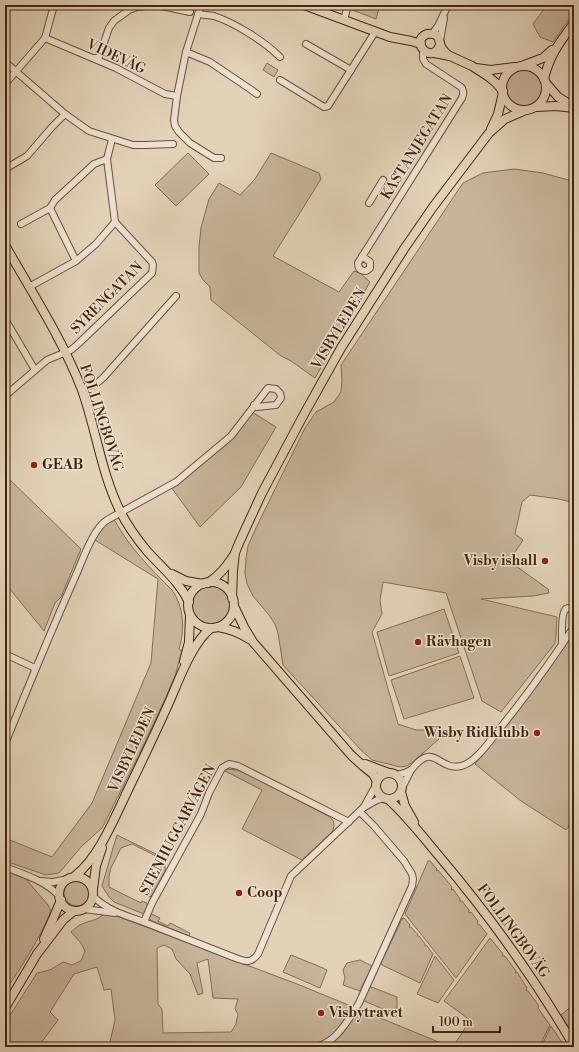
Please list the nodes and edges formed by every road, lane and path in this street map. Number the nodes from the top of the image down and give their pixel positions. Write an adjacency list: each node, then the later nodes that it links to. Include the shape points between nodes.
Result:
1 (54, 5): 17 (street)
2 (151, 5): 8 (street)
3 (157, 5): 9 (street)
4 (201, 5): 11 (street)
5 (304, 5): 12 (main road)
6 (348, 5): 12 (street)
7 (448, 5): 10 (street)
8 (128, 7): 24 (street, via 111,25 99,58)
9 (190, 12)
10 (445, 12): 16 (street, via 435,30); 18 (street)
11 (198, 14): 22 (street); 25 (street, via 213,16 234,24 267,45)
12 (344, 20): 14 (main road)
13 (574, 23): 20 (main road)
14 (375, 32): 15 (main road); 29 (street)
15 (383, 35): 16 (main road); 21 (main road, via 411,41)
16 (428, 35): 18 (main road, via 437,36); 21 (main road, via 421,40)
17 (45, 38): 24 (street, VIDEVÄG); 30 (street)
18 (440, 43): 21 (main road, via 438,49); 23 (main road)
19 (306, 44): 29 (street)
20 (559, 44): 28 (main road, via 543,58); 32 (main road, via 549,61)
21 (427, 50): 23 (main road); 53 (street, KASTANJEGATAN, via 424,62 461,87 464,91 462,98)
22 (186, 52): 35 (street, via 210,62); 36 (street)
23 (450, 56): 27 (main road)
24 (91, 57): 36 (street, VIDEVÄG, via 165,94)
25 (280, 57)
26 (5, 62): 30 (street)
27 (472, 66): 28 (main road, via 491,70); 34 (main road, via 489,77)
28 (520, 66): 32 (main road, via 537,70); 34 (main road, via 505,77)
29 (351, 70): 31 (street, via 327,107)
30 (16, 72): 33 (street); 40 (street)
31 (280, 80)
32 (545, 81): 37 (main road, via 544,97); 38 (main road, via 558,97)
33 (5, 84)
34 (503, 92): 39 (main road, via 511,106); 41 (main road, VISBYLEDEN, via 498,114)
35 (257, 94)
36 (177, 96): 44 (street, via 174,120 179,132 194,146 214,158)
37 (535, 107): 38 (main road); 39 (main road)
38 (574, 108)
39 (526, 110): 41 (main road, VISBYLEDEN, via 505,119)
40 (65, 114): 42 (street, via 89,131); 46 (street, via 27,156)
41 (489, 133): 64 (main road, VISBYLEDEN, via 404,249 341,348 262,493)
42 (112, 139): 43 (street, via 133,145); 45 (street)
43 (173, 144)
44 (221, 158)
45 (107, 159): 49 (street, via 94,164 55,200); 50 (street)
46 (5, 169)
47 (383, 180): 48 (street)
48 (369, 203)
49 (50, 208): 51 (street); 54 (street)
50 (115, 222): 54 (street, via 96,244); 58 (street, SYRENGATAN, via 152,262 153,271 78,344)
51 (21, 224)
52 (5, 245): 55 (main road, FOLLINGBOVÄG)
53 (362, 256)
54 (76, 261): 55 (street)
55 (29, 287): 58 (main road, FOLLINGBOVÄG)
56 (176, 296): 60 (street, via 103,378)
57 (5, 318): 59 (street)
58 (65, 352): 59 (street, via 47,360); 60 (main road, FOLLINGBOVÄG)
59 (35, 370): 61 (street)
60 (81, 389): 63 (main road, FOLLINGBOVÄG)
61 (6, 394)
62 (254, 405): 63 (street, via 230,436 176,482)
63 (120, 512): 65 (main road, FOLLINGBOVÄG, via 144,547); 76 (street, via 105,521 96,532)
64 (235, 553): 66 (main road, VISBYLEDEN, via 222,572); 68 (main road, VISBYLEDEN, via 232,576)
65 (168, 572): 66 (main road, FOLLINGBOVÄG, via 186,581); 67 (main road, FOLLINGBOVÄG, via 181,587)
66 (205, 584): 67 (main road, via 192,592); 68 (main road, via 216,583 222,586)
67 (188, 602): 70 (main road)
68 (233, 602): 72 (main road, via 230,618); 73 (main road)
69 (574, 609): 74 (street, via 567,608 564,613)
70 (190, 614): 72 (main road, via 203,627); 77 (main road, VISBYLEDEN, via 189,642)
71 (574, 627): 74 (street)
72 (215, 628): 73 (main road, via 230,629); 77 (main road, VISBYLEDEN, via 201,638)
73 (253, 642): 79 (main road)
74 (562, 644): 80 (street, via 509,717 470,762 453,767 427,757)
75 (5, 654): 76 (street)
76 (36, 668): 78 (street)
77 (179, 680): 87 (main road, VISBYLEDEN)
78 (5, 744)
79 (351, 755): 81 (main road, via 367,765); 82 (main road, via 375,776)
80 (412, 769): 81 (street, via 406,773); 83 (street)
81 (393, 774): 82 (main road, via 381,776); 83 (main road, via 401,780)
82 (377, 783): 84 (main road, via 378,794); 85 (street)
83 (402, 789): 84 (main road, via 397,797); 88 (main road, FOLLINGBOVÄG, via 405,806)
84 (386, 799): 85 (street, via 377,800); 88 (main road, FOLLINGBOVÄG)
85 (361, 810): 86 (street); 103 (street, via 404,861 412,874 412,886 359,1003 339,1031 329,1041)
86 (349, 822): 97 (street, via 291,876 258,954 250,962); 97 (street, STENHUGGARVÄGEN, via 238,766 225,765)
87 (108, 830): 90 (main road, VISBYLEDEN, via 90,862); 92 (main road, VISBYLEDEN, via 96,866)
88 (423, 837): 102 (main road, FOLLINGBOVÄG, via 461,881 526,970)
89 (5, 867): 91 (street)
90 (71, 878): 91 (street, via 53,882); 92 (main road, via 85,879); 93 (main road, via 61,886)
91 (39, 881): 93 (street, via 54,890)
92 (93, 892): 94 (main road, via 90,904); 96 (street, via 100,903)
93 (60, 898): 95 (main road, via 67,908); 98 (main road)
94 (84, 909): 95 (main road); 96 (street)
95 (74, 910): 98 (main road)
96 (122, 914): 97 (street)
97 (144, 922)
98 (37, 954): 99 (main road)
99 (25, 973): 100 (main road); 101 (main road)
100 (5, 1000)
101 (5, 1008)
102 (574, 1046)
103 (317, 1047)

